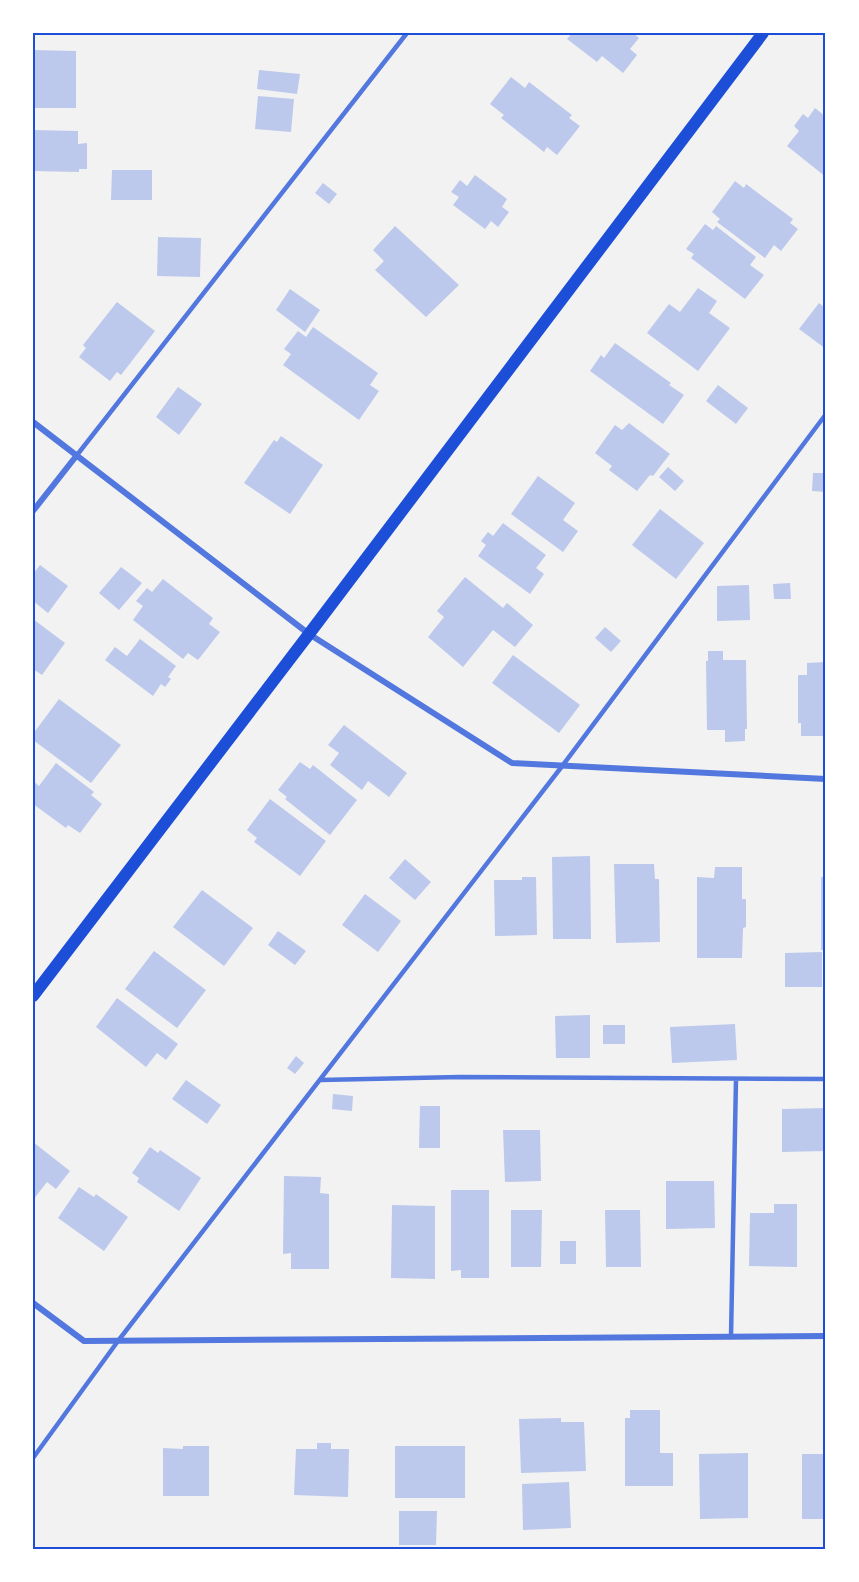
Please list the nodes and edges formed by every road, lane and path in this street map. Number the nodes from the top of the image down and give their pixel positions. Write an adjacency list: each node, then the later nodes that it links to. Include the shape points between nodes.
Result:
1 (407, 33): 5 (lane)
2 (763, 33): 7 (main road)
3 (826, 414): 8 (lane)
4 (33, 422): 5 (street)
5 (77, 455): 6 (street); 7 (street)
6 (33, 511)
7 (309, 634): 8 (street, via 512,763); 10 (main road)
8 (563, 765): 9 (street); 13 (lane)
9 (826, 779)
10 (33, 996)
11 (736, 1078): 12 (lane); 13 (lane); 16 (lane)
12 (826, 1079)
13 (320, 1080): 17 (lane)
14 (33, 1303): 17 (street, via 84,1341)
15 (826, 1336): 16 (street)
16 (731, 1337): 17 (street)
17 (118, 1341): 18 (lane)
18 (33, 1458)

